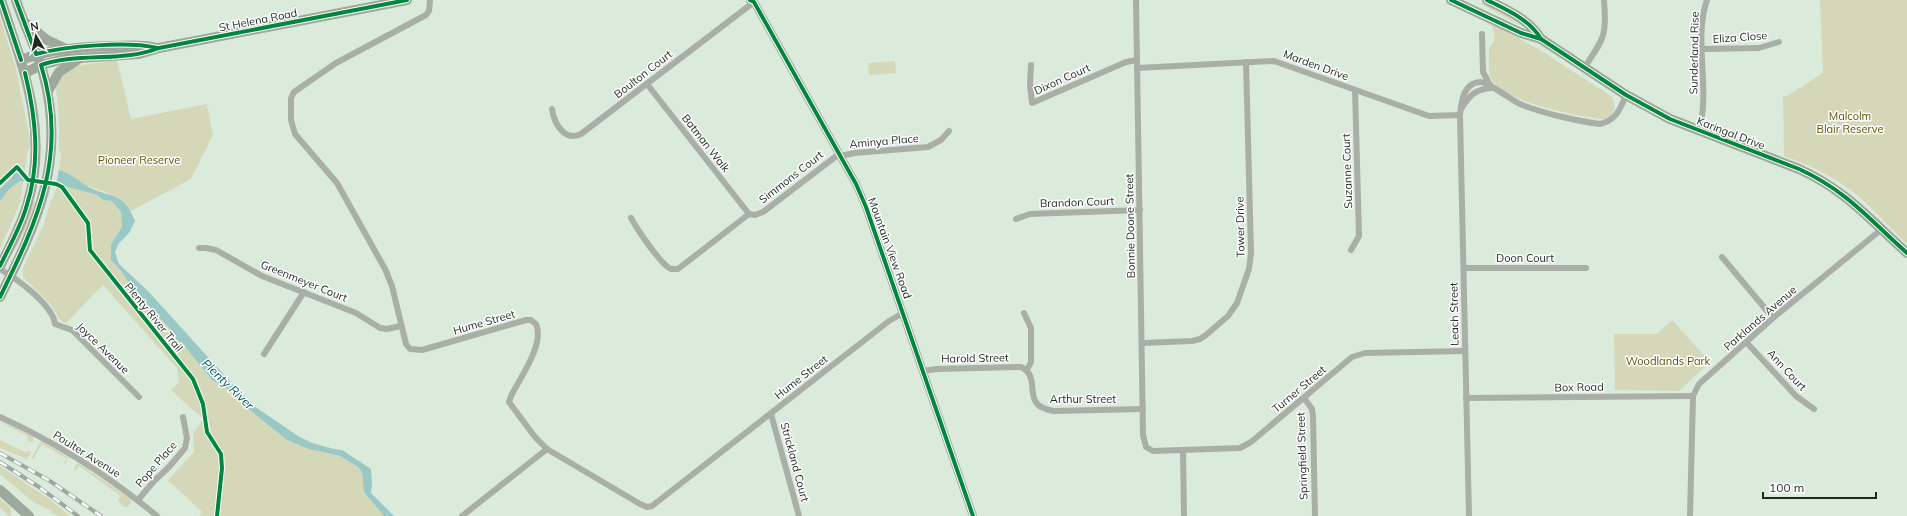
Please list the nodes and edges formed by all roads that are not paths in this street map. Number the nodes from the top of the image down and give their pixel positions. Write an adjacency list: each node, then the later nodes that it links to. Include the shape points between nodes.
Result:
1 (1, 0): 21 (main road)
2 (16, 0): 12 (main road)
3 (407, 0): 17 (main road, St Helena Road)
4 (430, 0): 57 (street, Hume Street, via 426,15 326,70 294,92 290,102 294,131 337,183 385,269 392,286)
5 (1136, 0): 22 (street, Bonnie Doone Street)
6 (1487, 0): 14 (main road, Karingal Drive, via 1524,20 1534,28)
7 (1604, 0): 27 (street, via 1604,38)
8 (1707, 0): 18 (street, Sunderland Rise, via 1703,16)
9 (752, 1): 29 (street, Boulton Court); 38 (street, Mountain View Road)
10 (1455, 1): 11 (main road, Karingal Drive)
11 (1468, 3): 14 (main road, Karingal Drive, via 1521,33)
12 (24, 22): 16 (main road, via 47,40); 19 (main road)
13 (1482, 34): 30 (street, via 1483,72)
14 (1540, 39): 27 (main road, Karingal Drive)
15 (1779, 42): 18 (street, Eliza Close, via 1759,48)
16 (66, 48): 17 (main road, St Helena Road, via 138,45); 19 (main road, St Helena Road)
17 (159, 48): 20 (main road, St Helena Road, via 139,54)
18 (1703, 49): 37 (street, Sunderland Rise, via 1703,109)
19 (36, 54): 21 (main road, St Helena Road); 24 (main road)
20 (83, 57): 24 (main road, St Helena Road); 32 (main road, via 62,69)
21 (21, 60): 28 (main road)
22 (1137, 60): 25 (street, Dixon Court, via 1126,62 1032,103); 26 (street, Bonnie Doone Street)
23 (1246, 62): 26 (street, Marden Drive); 31 (street, Marden Drive, via 1278,62); 58 (street, Tower Drive, via 1251,253 1249,269 1237,303 1228,316 1200,339)
24 (41, 65): 28 (main road, St Helena Road); 32 (main road)
25 (1031, 65)
26 (1137, 68): 39 (street, Bonnie Doone Street)
27 (1584, 68): 33 (main road, Karingal Drive)
28 (25, 73): 48 (main road, via 34,115 36,149 30,196)
29 (647, 84): 34 (street, Boulton Court, via 577,136 565,134 556,122); 40 (street, Batman Walk)
30 (1492, 88): 33 (street, via 1520,104 1535,109 1600,124 1616,116); 35 (street, via 1471,91)
31 (1355, 90): 35 (street, Marden Drive, via 1429,116); 45 (street, Suzanne Court, via 1359,236)
32 (48, 91): 51 (main road, via 52,122 49,172 29,238)
33 (1626, 95): 37 (main road, Karingal Drive, via 1670,119)
34 (552, 109)
35 (1460, 113): 49 (street, Leach Street)
36 (949, 131): 38 (street, Aminya Place, via 941,140 928,147)
37 (1699, 131): 43 (main road, Karingal Drive, via 1818,178 1850,199)
38 (840, 155): 40 (street, Simmons Court, via 763,212); 54 (street, Mountain View Road, via 866,206)
39 (1140, 210): 42 (street, Brandon Court, via 1030,214); 58 (street, Bonnie Doone Street)
40 (749, 214): 41 (street, Simmons Court, via 683,266 671,270 639,231)
41 (632, 218)
42 (1016, 219)
43 (1882, 229): 46 (main road, Karingal Drive); 56 (street, Parklands Avenue)
44 (199, 248): 52 (street, Greenmeyer Court, via 216,250 262,276)
45 (1351, 250)
46 (1907, 254)
47 (1722, 257): 56 (street)
48 (0, 268): 51 (street, Joyce Avenue)
49 (1464, 268): 50 (street, Doon Court); 60 (street, Leach Street)
50 (1586, 268)
51 (11, 275): 53 (main road); 65 (street, Joyce Avenue, via 49,309 55,324 72,330)
52 (304, 292): 57 (street, Greenmeyer Court, via 356,313 380,328 388,330); 61 (street)
53 (0, 297)
54 (903, 313): 63 (street, Mountain View Road); 70 (street, Hume Street, via 889,321)
55 (1024, 313): 62 (street, via 1031,328 1031,362)
56 (1773, 318): 59 (street, Parklands Avenue)
57 (401, 326): 73 (street, Hume Street, via 408,347 417,351 526,320 534,322 538,330 537,345 509,402 535,437)
58 (1143, 343): 68 (street, Bonnie Doone Street)
59 (1748, 343): 64 (street, Parklands Avenue, via 1699,384); 69 (street, Ann Court, via 1796,396)
60 (1465, 351): 66 (street, Turner Street, via 1358,354 1346,361); 67 (street, Leach Street)
61 (264, 354)
62 (1027, 370): 63 (street, Harold Street, via 1021,367); 68 (street, Arthur Street, via 1031,376 1032,396 1045,410)
63 (923, 371): 82 (street, Mountain View Road)
64 (1693, 396): 67 (street, Box Road); 86 (street)
65 (139, 397)
66 (1304, 398): 75 (street, Turner Street, via 1243,447); 84 (street, Springfield Street, via 1312,409 1313,416)
67 (1466, 398): 85 (street, Leach Street)
68 (1143, 409): 74 (street, Bonnie Doone Street, via 1144,442)
69 (1814, 409)
70 (771, 414): 73 (street, Hume Street, via 649,507); 81 (street, Strickland Court)
71 (0, 417): 77 (street, Poulter Avenue, via 82,461)
72 (183, 417): 77 (street, Pope Place, via 187,438 185,448)
73 (548, 449): 80 (street)
74 (1149, 450): 75 (street, Turner Street)
75 (1183, 450): 83 (street)
76 (0, 490): 78 (main road)
77 (138, 500): 79 (street, Poulter Avenue)
78 (29, 516)
79 (157, 516)
80 (462, 516)
81 (799, 516)
82 (974, 516)
83 (1184, 516)
84 (1314, 516)
85 (1469, 516)
86 (1690, 516)

